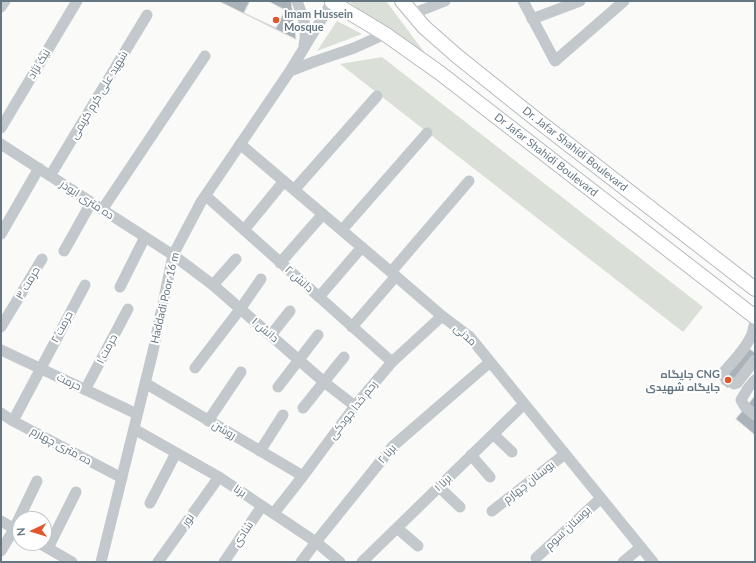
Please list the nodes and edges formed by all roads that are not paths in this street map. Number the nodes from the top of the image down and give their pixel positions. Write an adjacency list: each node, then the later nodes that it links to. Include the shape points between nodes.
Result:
1 (5, 1): 10 (street)
2 (77, 1): 19 (street, نیک نژاد)
3 (297, 1): 15 (street, via 305,22)
4 (332, 1): 14 (main road, Dr Jafar Shahidi Boulevard); 15 (street, Haddadi Poor 16 m)
5 (402, 1): 11 (main road, Dr. Jafar Shahidi Boulevard)
6 (445, 1): 11 (street)
7 (523, 1): 13 (street)
8 (580, 1): 13 (street)
9 (624, 1): 13 (street, via 555,62)
10 (1, 7)
11 (412, 14): 47 (main road, Dr. Jafar Shahidi Boulevard, via 457,56)
12 (148, 15): 24 (street, شهید علی کرم کریمی)
13 (532, 19)
14 (385, 34): 17 (street); 53 (main road, Dr Jafar Shahidi Boulevard, via 440,73)
15 (303, 51): 17 (street, Haddadi Poor 16 m)
16 (206, 56): 30 (street)
17 (290, 71): 22 (street, Haddadi Poor 16 m)
18 (377, 96): 27 (street)
19 (1, 128)
20 (427, 133): 33 (street)
21 (1, 144): 23 (street, ده متری ابوذر)
22 (240, 144): 25 (street, مدنی); 28 (street, Haddadi Poor 16 m)
23 (39, 168): 24 (street, ده متری ابوذر); 34 (street)
24 (50, 176): 29 (street, ده متری ابوذر)
25 (284, 181): 27 (street, مدنی); 32 (street)
26 (469, 181): 42 (street)
27 (294, 190): 31 (street, مدنی)
28 (206, 196): 32 (street, دانش ۲); 38 (street, Haddadi Poor 16 m)
29 (91, 203): 30 (street, ده متری ابوذر); 37 (street)
30 (102, 210): 35 (street, ده متری ابوذر)
31 (323, 214): 33 (street, مدنی); 41 (street)
32 (244, 230): 41 (street, دانش ۲)
33 (342, 230): 36 (street, مدنی)
34 (1, 234)
35 (145, 237): 38 (street, ده متری ابوذر); 46 (street)
36 (362, 247): 42 (street, مدنی); 48 (street)
37 (64, 251)
38 (173, 255): 44 (street, دانش ۱); 70 (street, Haddadi Poor 16 m)
39 (42, 259): 55 (street, حرمت ۳)
40 (236, 259): 44 (street)
41 (280, 262): 48 (street, دانش ۲)
42 (394, 274): 52 (street, مدنی); 56 (street)
43 (261, 279): 49 (street)
44 (213, 284): 49 (street, دانش ۱)
45 (85, 285): 65 (street, حرمت ۲)
46 (120, 287)
47 (755, 289)
48 (319, 297): 56 (street, دانش ۲)
49 (240, 308): 57 (street, دانش ۱); 66 (street)
50 (128, 309): 72 (street, حرمت ۱)
51 (290, 311): 57 (street)
52 (442, 316): 63 (street, رحم خدا جودکی); 64 (street, مدنی, via 470,337)
53 (755, 317)
54 (755, 322): 62 (street, via 748,342 723,373 724,376 734,384 737,383)
55 (1, 327)
56 (352, 327): 63 (street, دانش ۲)
57 (271, 335): 61 (street, دانش ۱)
58 (318, 335): 61 (street)
59 (1, 350): 65 (street, حرمت)
60 (344, 357): 69 (street)
61 (300, 360): 69 (street, دانش ۱); 71 (street)
62 (755, 360)
63 (392, 362): 74 (street, رحم خدا جودکی)
64 (490, 362): 73 (street, مدنی); 108 (street, برنا ۲, via 393,446)
65 (40, 368): 72 (street, حرمت); 80 (street, حرمت ۲)
66 (195, 368)
67 (241, 372): 81 (street)
68 (755, 380): 79 (street, via 741,400)
69 (324, 382): 74 (street, دانش ۱); 75 (street)
70 (145, 383): 77 (street, Haddadi Poor 16 m); 81 (street, روشن)
71 (278, 387)
72 (85, 390): 77 (street, حرمت)
73 (524, 404): 83 (street, برنا ۱); 87 (street, مدنی)
74 (355, 406): 89 (street, رحم خدا جودکی)
75 (303, 408)
76 (1, 413): 80 (street, ده متری چهارم)
77 (138, 414): 82 (street, Haddadi Poor 16 m)
78 (283, 415): 84 (street)
79 (755, 415)
80 (13, 421): 90 (street, ده متری چهارم)
81 (208, 421): 84 (street, روشن)
82 (134, 429): 86 (street, برنا); 90 (street, Haddadi Poor 16 m)
83 (493, 434): 85 (street); 88 (street, برنا ۱)
84 (260, 451): 89 (street, روشن)
85 (512, 452)
86 (176, 453): 91 (street, برنا); 97 (street)
87 (565, 454): 96 (street, مدنی); 101 (street, بوستان چهارم)
88 (471, 455): 92 (street); 94 (street, برنا ۱)
89 (303, 476): 102 (street, رحم خدا جودکی)
90 (122, 478): 115 (street, Haddadi Poor 16 m)
91 (219, 478): 98 (street, برنا); 116 (street, نور)
92 (490, 478)
93 (37, 481): 100 (street)
94 (439, 487): 99 (street); 105 (street, برنا ۱)
95 (76, 492): 106 (street)
96 (601, 498): 110 (street, مدنی); 113 (street, بوستان سوم)
97 (150, 503)
98 (262, 506): 102 (street, برنا); 117 (street, شادی)
99 (460, 507)
100 (25, 511)
101 (492, 511)
102 (274, 513): 108 (street, برنا)
103 (1, 521): 104 (street)
104 (12, 527)
105 (397, 528): 109 (street); 120 (street, برنا ۱)
106 (52, 531)
107 (12, 537): 111 (street)
108 (316, 542): 118 (street, برنا ۲); 119 (street, برنا)
109 (418, 546)
110 (641, 547): 121 (street); 122 (street, مدنی)
111 (1, 551)
112 (51, 551): 114 (street)
113 (536, 558)
114 (67, 561)
115 (102, 562)
116 (158, 562)
117 (224, 562)
118 (301, 562)
119 (340, 562)
120 (362, 562)
121 (623, 562)
122 (653, 562)

